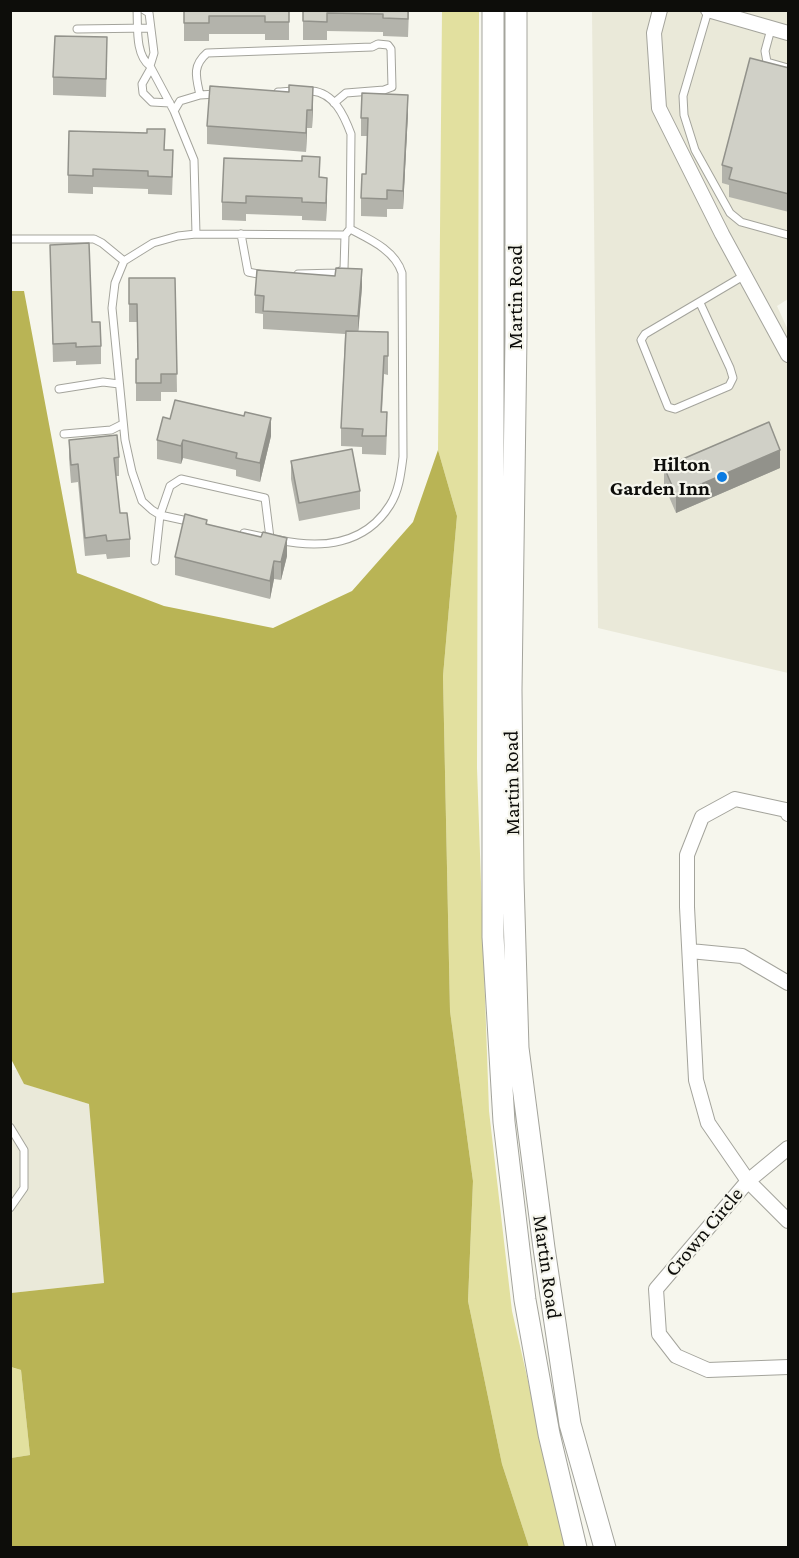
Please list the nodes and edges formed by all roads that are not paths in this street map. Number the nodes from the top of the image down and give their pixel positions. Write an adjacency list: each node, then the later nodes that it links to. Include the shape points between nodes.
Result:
1 (137, 10): 7 (lane)
2 (144, 10): 8 (lane, via 149,13)
3 (494, 10): 49 (main road, Martin Road, via 494,949 504,1122 525,1300 549,1434)
4 (660, 10): 28 (street, via 654,33 659,108)
5 (708, 10): 10 (street); 23 (lane, via 683,96 684,116 695,150 730,213 741,222)
6 (518, 15): 50 (main road, Martin Road, via 511,690 518,1048 570,1424)
7 (138, 28): 8 (lane); 9 (lane); 12 (lane, via 140,50)
8 (150, 28): 12 (lane, via 154,53)
9 (77, 29)
10 (771, 29): 11 (street); 13 (lane, via 765,51 767,62)
11 (789, 33)
12 (150, 67): 17 (lane); 17 (lane, via 142,84 143,93 152,102)
13 (789, 68)
14 (274, 92): 18 (lane, via 314,91)
15 (223, 94): 16 (lane)
16 (200, 95): 18 (lane, via 194,72 207,53 388,45 392,87 346,93); 19 (lane, via 180,101)
17 (170, 103): 19 (lane)
18 (334, 103): 20 (lane, via 351,134)
19 (174, 111): 21 (lane, via 194,160)
20 (347, 232): 22 (lane); 26 (lane, via 344,269 337,273); 38 (lane, via 374,242 390,254 402,273 403,457 399,483 381,518 354,537 318,545)
21 (196, 234): 22 (lane); 25 (lane, via 153,243)
22 (241, 234): 27 (lane, via 248,272)
23 (789, 235)
24 (10, 238): 25 (lane, via 94,239)
25 (124, 261): 31 (lane, via 115,283 112,308)
26 (294, 274)
27 (273, 275)
28 (745, 275): 29 (lane); 30 (street)
29 (700, 303): 29 (lane, via 640,340 668,407 675,409 729,386 733,378)
30 (789, 355)
31 (119, 384): 32 (lane, via 103,382); 33 (lane)
32 (59, 389)
33 (123, 424): 34 (lane, via 111,430); 35 (lane, via 142,501)
34 (64, 434)
35 (160, 515): 36 (lane); 38 (lane, via 170,486 181,479 265,498); 39 (lane)
36 (201, 524)
37 (236, 532): 38 (lane)
38 (270, 538)
39 (155, 561)
40 (789, 814): 41 (street, via 786,810 735,799 702,817 687,855)
41 (690, 951): 42 (street, via 742,956); 45 (street, via 696,1080 708,1123)
42 (789, 983)
43 (10, 1127): 46 (lane, via 24,1150 24,1188)
44 (789, 1148): 45 (street, Crown Circle)
45 (748, 1181): 47 (street); 48 (street, Crown Circle, via 656,1289 659,1334 676,1356 708,1370)
46 (10, 1208)
47 (789, 1221)
48 (789, 1367)
49 (576, 1548)
50 (605, 1548)

